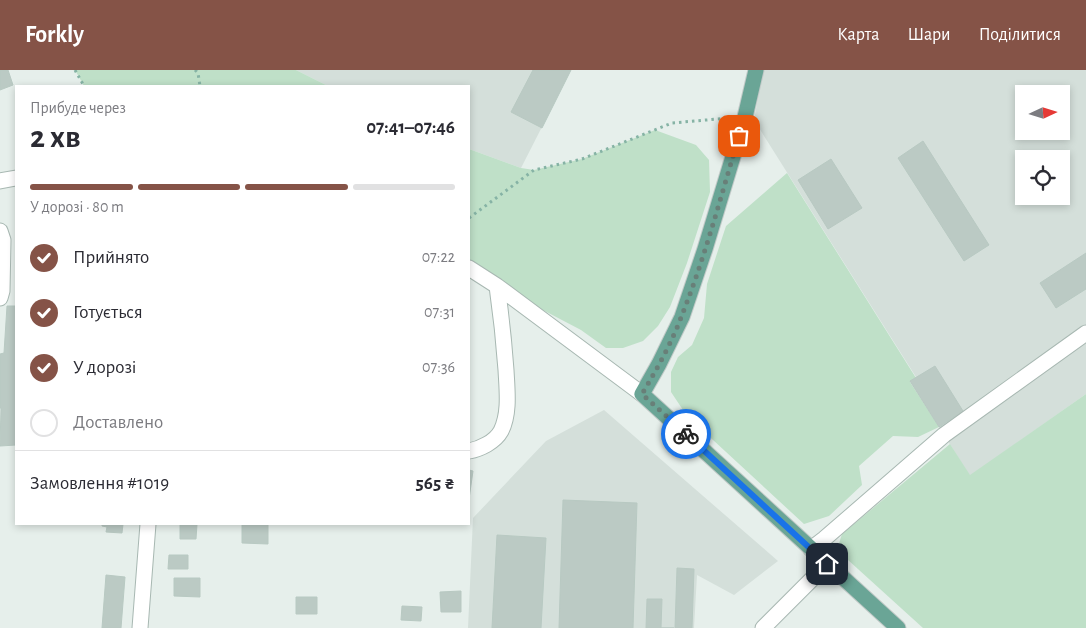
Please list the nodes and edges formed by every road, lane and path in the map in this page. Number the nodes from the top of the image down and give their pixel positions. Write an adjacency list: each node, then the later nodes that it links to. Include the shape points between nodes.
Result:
1 (75, 70): 4 (path)
2 (195, 70): 5 (path)
3 (756, 70): 6 (main road)
4 (83, 85)
5 (200, 85)
6 (744, 117): 9 (path, via 672,123 582,159 534,170); 15 (main road, via 706,249 682,317)
7 (15, 178): 8 (street)
8 (0, 181)
9 (470, 217)
10 (6, 237): 13 (street)
11 (470, 269): 12 (street)
12 (497, 286): 15 (street); 16 (street, via 505,357 506,417 495,439)
13 (0, 298)
14 (1086, 333): 18 (street, via 944,435)
15 (642, 394): 18 (main road)
16 (470, 450)
17 (148, 525): 20 (street)
18 (811, 549): 19 (main road)
19 (827, 564): 21 (street); 22 (main road)
20 (140, 628)
21 (762, 628)
22 (898, 628)

